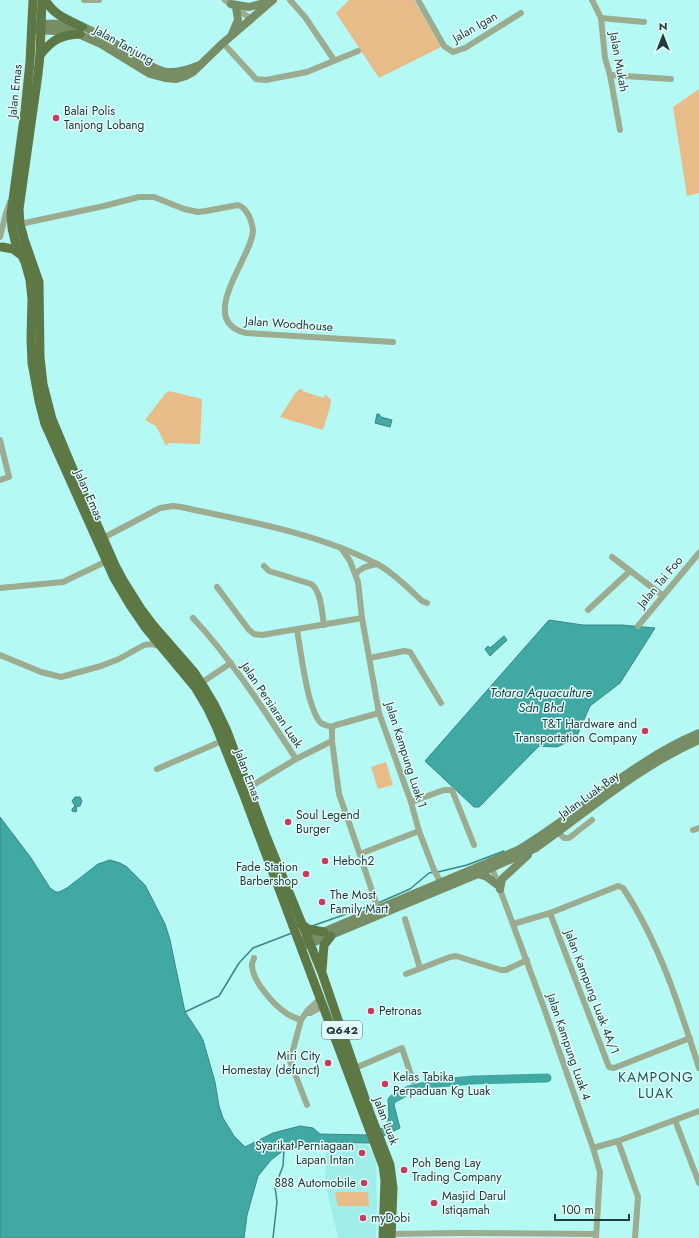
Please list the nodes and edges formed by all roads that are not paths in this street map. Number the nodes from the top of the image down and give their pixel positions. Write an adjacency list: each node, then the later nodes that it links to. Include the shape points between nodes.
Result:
1 (33, 0): 15 (main road)
2 (42, 0): 15 (main road)
3 (45, 0): 16 (main road, via 51,9)
4 (84, 0): 5 (street)
5 (99, 0)
6 (273, 0): 10 (street, via 250,7); 13 (street, Jalan Tanjung)
7 (290, 0): 21 (street, via 305,17)
8 (418, 0): 11 (street, Jalan Igan, via 444,46 452,52 465,48)
9 (592, 0): 12 (street, Jalan Mukah)
10 (231, 4): 13 (street); 17 (street, via 238,20)
11 (521, 13)
12 (601, 18): 14 (street); 22 (street, Jalan Mukah, via 605,58)
13 (251, 19): 17 (street, Jalan Tanjung)
14 (644, 22)
15 (36, 27): 16 (street, Jalan Tanjung); 20 (main road, Jalan Emas); 25 (main road, Jalan Emas)
16 (81, 30): 18 (street, Jalan Tanjung, via 150,74 171,79 181,78 193,72); 20 (main road, via 61,36 49,44)
17 (231, 37): 18 (street, Jalan Tanjung)
18 (223, 43): 21 (street, via 256,79 266,80 307,72)
19 (358, 51): 21 (street)
20 (40, 55): 26 (main road, Jalan Emas, via 21,192)
21 (334, 60)
22 (610, 75): 23 (street); 24 (street, Jalan Mukah)
23 (671, 79)
24 (620, 130)
25 (13, 196): 27 (street); 28 (main road, Jalan Emas, via 11,214)
26 (20, 224): 28 (main road, via 20,235); 31 (street, Jalan Woodhouse, via 139,197 154,197 198,212 243,207 253,231 227,297 226,319 231,326 238,331 246,332); 34 (main road, Jalan Emas, via 39,282 40,357 48,404 60,440)
27 (0, 237)
28 (15, 241): 29 (street); 30 (main road, Jalan Emas)
29 (1, 248): 30 (main road, via 13,249)
30 (21, 255): 38 (main road, Jalan Emas, via 28,270 31,289 32,363 45,424)
31 (393, 342)
32 (0, 440): 33 (street, via 10,480)
33 (0, 480)
34 (103, 538): 35 (street, via 160,508 173,506 297,534); 59 (main road, Jalan Emas, via 115,565 141,609)
35 (341, 548): 39 (street); 42 (street, Jalan Kampung Luak 1)
36 (699, 553): 45 (street, Jalan Tai Foo)
37 (612, 556): 41 (street)
38 (106, 562): 44 (street, via 63,582); 52 (main road, Jalan Emas, via 123,594)
39 (378, 564): 42 (street, via 364,567); 46 (street, via 422,601)
40 (264, 566): 50 (street, via 269,571 315,586)
41 (630, 571): 45 (street); 47 (street)
42 (356, 574): 49 (street, Jalan Kampung Luak 1)
43 (217, 587): 53 (street, via 254,634 262,636)
44 (0, 588)
45 (662, 595): 51 (street, Jalan Tai Foo)
46 (427, 602)
47 (588, 610)
48 (193, 618): 58 (street, Jalan Persiaran Luak)
49 (362, 618): 50 (street); 57 (street, Jalan Kampung Luak 1)
50 (324, 625): 53 (street)
51 (638, 626)
52 (148, 630): 54 (street); 55 (main road, Jalan Emas)
53 (297, 630): 62 (street, via 312,706 322,724)
54 (144, 645): 55 (street); 56 (street, via 101,666 61,677 41,672)
55 (162, 646): 66 (main road, Jalan Emas, via 195,687)
56 (0, 655)
57 (370, 658): 60 (street, via 410,652); 61 (street, Jalan Kampung Luak 1)
58 (231, 663): 59 (street, Jalan Persiaran Luak); 67 (street, Jalan Persiaran Luak)
59 (201, 683): 69 (main road, Jalan Emas, via 221,718)
60 (441, 702)
61 (379, 713): 62 (street); 70 (street, Jalan Kampung Luak 1)
62 (332, 727): 64 (street)
63 (699, 732): 77 (street, Jalan Luak Bay, via 664,749 540,836)
64 (332, 740): 67 (street); 76 (street, via 338,794)
65 (699, 740): 73 (street, Jalan Luak Bay, via 634,777)
66 (222, 741): 68 (street); 87 (main road, Jalan Emas)
67 (296, 759): 69 (street)
68 (157, 769)
69 (248, 788): 85 (main road, Jalan Emas)
70 (411, 802): 72 (street, Jalan Kampung Luak 1); 74 (street, via 444,790 452,790)
71 (592, 820): 73 (street, via 568,838 564,838)
72 (419, 831): 76 (street); 79 (street, Jalan Kampung Luak 1)
73 (558, 832): 75 (street, Jalan Luak Bay)
74 (474, 845)
75 (536, 848): 77 (street, Jalan Luak Bay); 80 (street, via 507,874)
76 (360, 854): 81 (street)
77 (491, 864): 78 (street, Jalan Luak Bay); 79 (street, Jalan Luak Bay); 80 (street, Jalan Kampung Luak 4)
78 (478, 874): 79 (street, Jalan Luak Bay); 80 (street, via 487,877)
79 (440, 882): 81 (street, Jalan Luak Bay); 86 (street, Jalan Luak Bay)
80 (499, 887): 84 (street, Jalan Kampung Luak 4)
81 (378, 909): 86 (street, Jalan Luak Bay)
82 (550, 913): 84 (street); 95 (street, via 618,886 622,888 647,929 659,955); 95 (street, Jalan Kampung Luak 4A/1, via 609,1067 614,1068)
83 (405, 919): 90 (street)
84 (513, 924): 89 (street, Jalan Kampung Luak 4)
85 (305, 931): 86 (main road); 86 (street, Jalan Luak Bay); 87 (street, Jalan Luak Bay); 91 (main road, Jalan Luak / Q642)
86 (327, 934): 91 (main road)
87 (297, 938): 93 (main road, Jalan Luak / Q642)
88 (254, 958): 94 (street, via 252,965 260,988 281,1010)
89 (527, 960): 90 (street, via 501,970 456,956); 104 (street, Jalan Kampung Luak 4)
90 (420, 968): 92 (street)
91 (322, 973): 96 (main road, Jalan Luak / Q642)
92 (406, 974)
93 (321, 1003): 94 (street, via 310,1013 306,1013); 101 (main road, Jalan Luak / Q642)
94 (301, 1020): 99 (street, via 290,1060)
95 (690, 1041): 97 (street)
96 (355, 1068): 98 (street, via 402,1048); 101 (main road, Jalan Luak / Q642)
97 (699, 1068)
98 (413, 1081)
99 (306, 1105)
100 (699, 1111): 102 (street)
101 (368, 1118): 108 (main road, Jalan Luak / Q642, via 381,1151)
102 (675, 1120): 103 (street); 105 (street)
103 (618, 1141): 104 (street); 110 (street, via 638,1197)
104 (593, 1148): 109 (street, Jalan Kampung Luak 4, via 600,1172)
105 (699, 1181)
106 (475, 1235): 107 (street); 108 (street)
107 (550, 1235): 109 (street)
108 (388, 1236)
109 (596, 1236)
110 (635, 1238)

